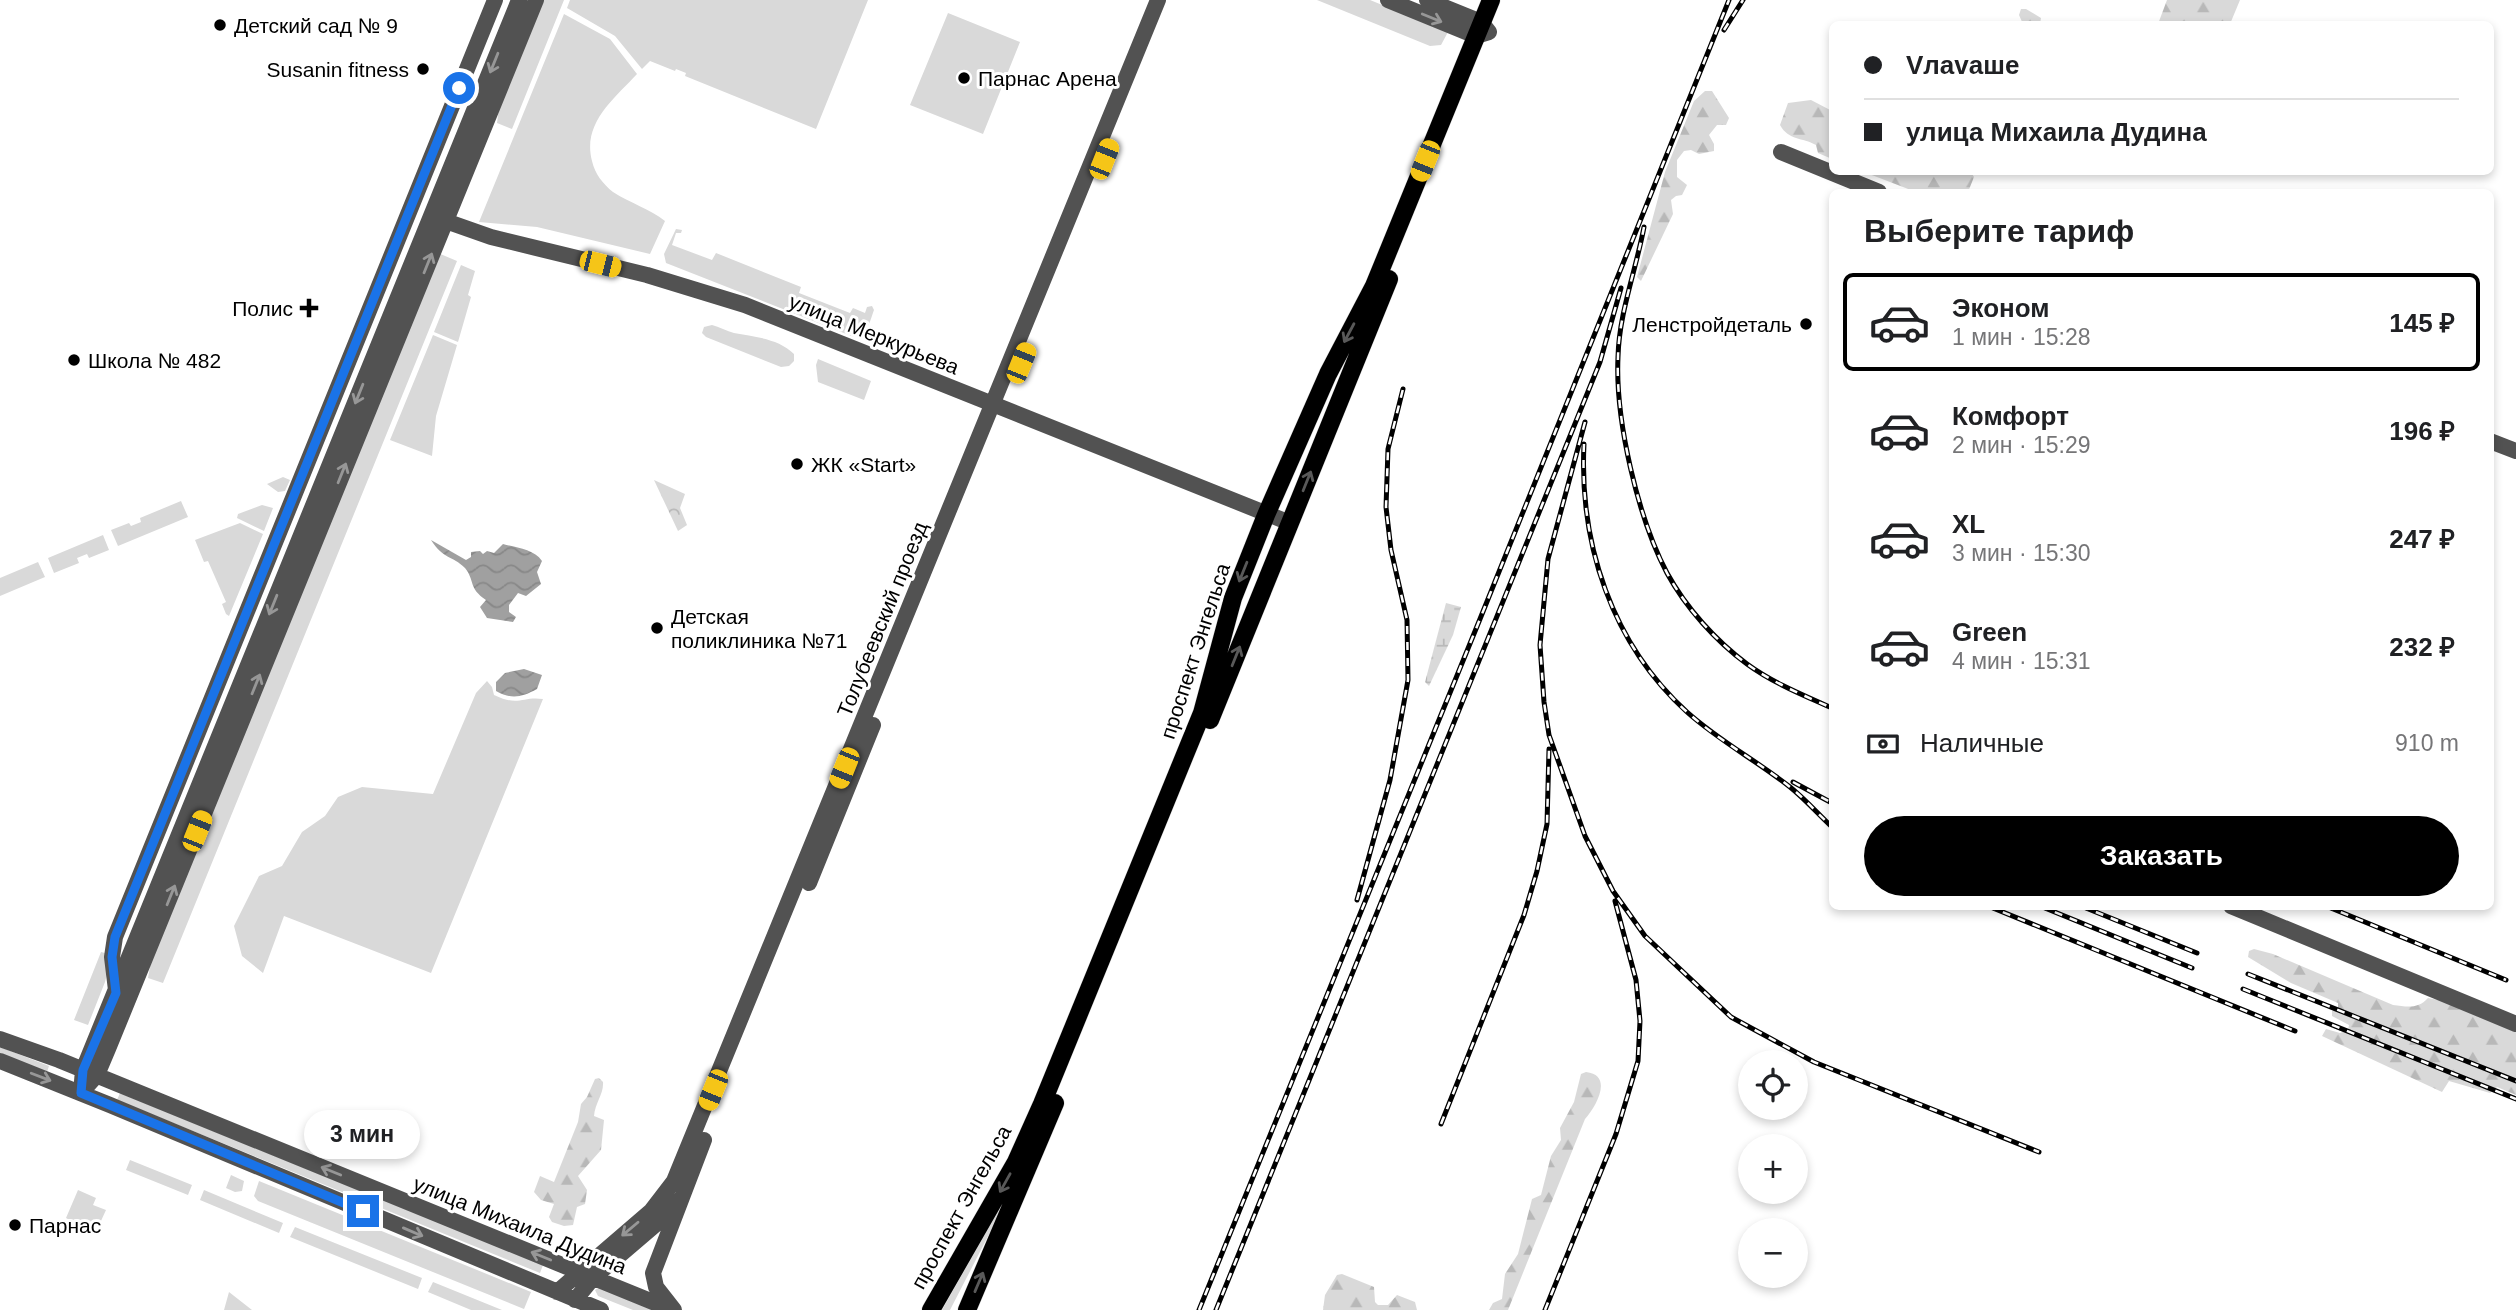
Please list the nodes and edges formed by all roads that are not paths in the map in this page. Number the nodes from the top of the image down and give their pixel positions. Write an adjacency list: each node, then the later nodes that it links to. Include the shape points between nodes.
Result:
1 (495, 0): 22 (street, via 115,937)
2 (519, 0): 15 (street, one-way to 15)
3 (536, 0): 15 (street)
4 (1158, 0): 16 (street, Толубеевский проезд)
5 (1169, 0): 16 (street, Толубеевский проезд)
6 (1388, 0): 10 (street, one-way to 10)
7 (1427, 0): 10 (street)
8 (1490, 0): 10 (main road, проспект Энгельса)
9 (1503, 0): 10 (main road, проспект Энгельса)
10 (1482, 30): 19 (main road, проспект Энгельса, one-way to 19, via 1374,286 1328,374); 20 (main road, проспект Энгельса, one-way to 10)
11 (1781, 152): 12 (street)
12 (1829, 172)
13 (1837, 175): 14 (street)
14 (1872, 189)
15 (438, 218): 16 (street, улица Меркурьева, via 491,237 647,275 745,305); 22 (street, one-way to 22); 26 (street, one-way to 15)
16 (997, 407): 19 (street, улица Меркурьева); 28 (street, Толубеевский проезд); 29 (street, Толубеевский проезд, one-way to 29, via 674,1181 651,1211)
17 (2494, 443): 18 (street)
18 (2516, 451)
19 (1266, 514): 20 (street, улица Меркурьева); 34 (main road, проспект Энгельса, one-way to 34, via 1233,598 1202,713 1042,1104 1016,1162)
20 (1290, 523): 35 (main road, проспект Энгельса, one-way to 20)
21 (2241, 910): 23 (street)
22 (116, 993): 26 (street)
23 (2516, 1024)
24 (0, 1039): 26 (street, улица Михаила Дудина)
25 (0, 1061): 27 (street, one-way to 27)
26 (90, 1073): 27 (street); 29 (street, улица Михаила Дудина, one-way to 26)
27 (81, 1093): 30 (street, one-way to 30)
28 (691, 1172): 29 (street, Толубеевский проезд, via 661,1220); 33 (street, Толубеевский проезд, via 653,1273 656,1287)
29 (586, 1275): 30 (street, Толубеевский проезд); 31 (street, Толубеевский проезд); 33 (street, улица Михаила Дудина)
30 (557, 1292): 31 (street)
31 (575, 1300): 32 (street)
32 (601, 1310)
33 (673, 1310)
34 (931, 1310)
35 (967, 1310)

